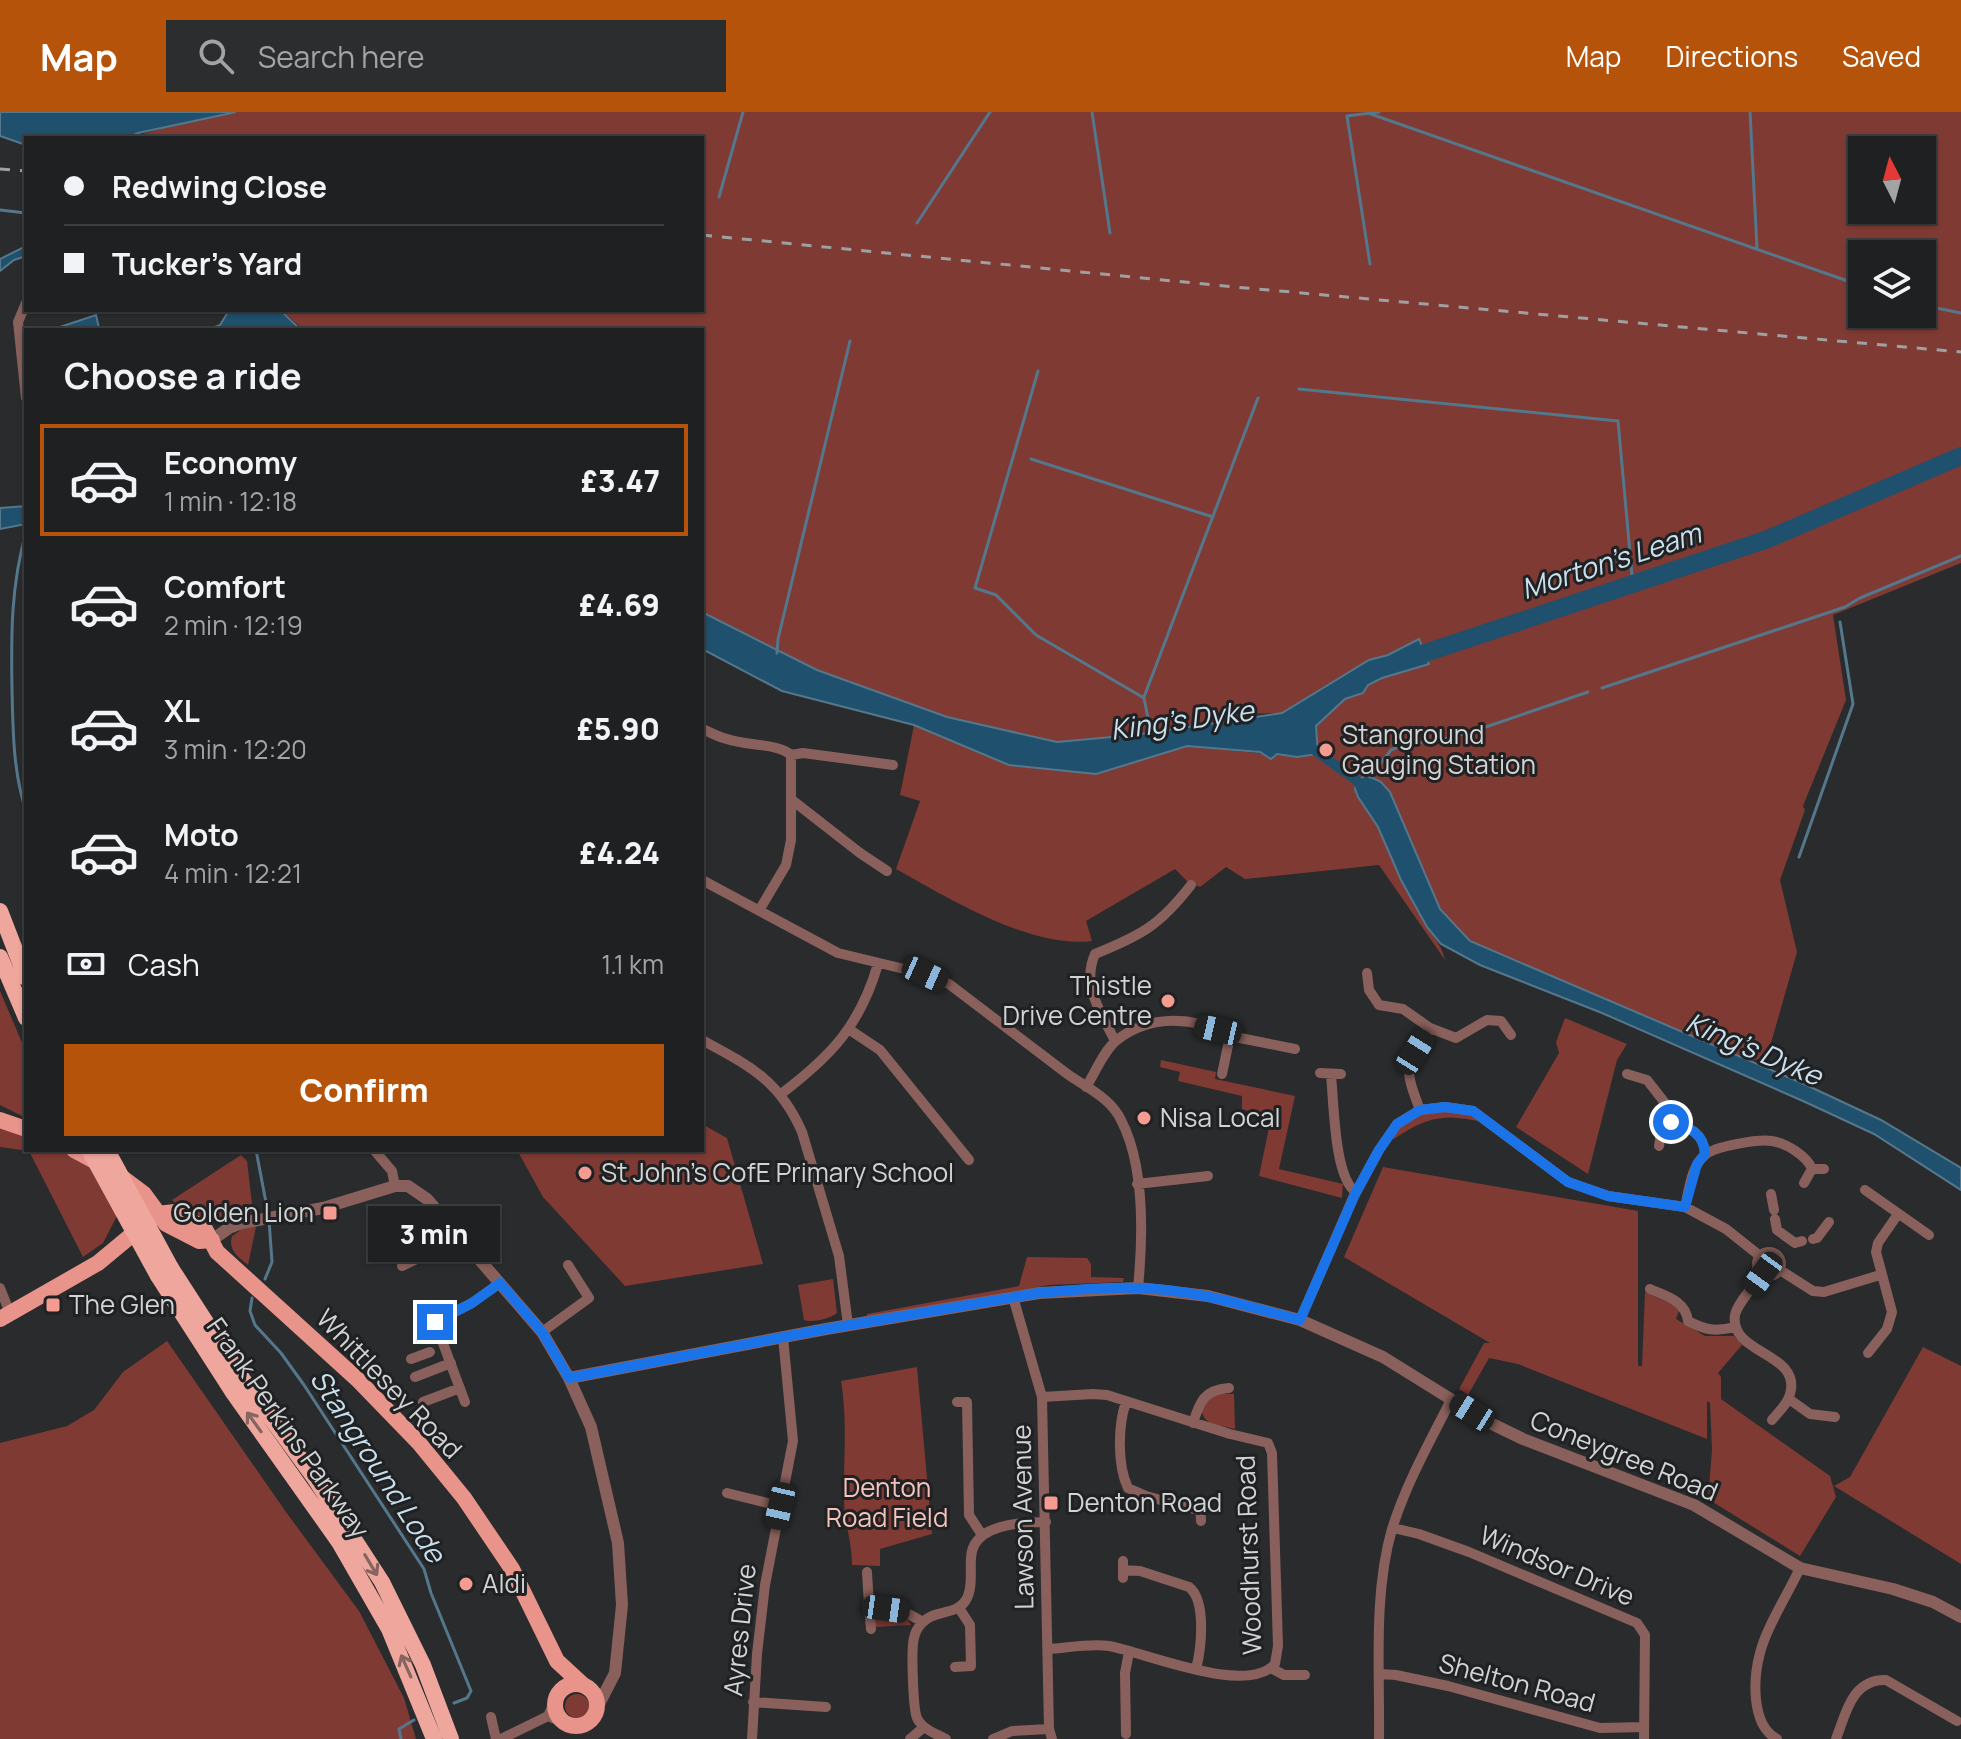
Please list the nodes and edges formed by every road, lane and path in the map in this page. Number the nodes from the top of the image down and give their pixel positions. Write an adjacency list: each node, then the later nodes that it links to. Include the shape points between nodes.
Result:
1 (24, 308): 2 (street, via 18,322)
2 (24, 379)
3 (704, 730): 4 (street, via 741,743 784,748)
4 (791, 755): 5 (street); 6 (street)
5 (893, 765)
6 (792, 800): 7 (street); 10 (street, via 786,865)
7 (887, 871)
8 (704, 881): 10 (street)
9 (1191, 885): 22 (street, via 1164,918 1095,954 1090,990)
10 (760, 909): 13 (street, via 838,953)
11 (0, 911): 14 (highway)
12 (0, 957): 16 (highway)
13 (878, 964): 18 (street); 27 (street, via 949,984)
14 (24, 973)
15 (1367, 973): 17 (street, via 1369,990 1379,1005 1403,1009)
16 (24, 1013)
17 (1430, 1028): 19 (street, via 1456,1038 1487,1020 1501,1021); 29 (street, via 1408,1067)
18 (850, 1030): 28 (street); 39 (street, via 880,1050)
19 (1511, 1035)
20 (1230, 1036): 22 (street, via 1182,1021 1157,1020); 23 (street); 24 (street)
21 (704, 1041): 28 (street, via 759,1073)
22 (1115, 1041): 27 (street)
23 (1295, 1049)
24 (1222, 1074)
25 (1331, 1074): 45 (street, via 1341,1165 1349,1188)
26 (1627, 1074): 31 (street, via 1647,1080 1669,1108)
27 (1086, 1087): 42 (street, via 1106,1099 1120,1117 1132,1145)
28 (781, 1094): 70 (street, via 802,1132 839,1256)
29 (1420, 1110): 45 (street, via 1397,1124); 47 (street, via 1473,1111 1568,1182 1608,1196)
30 (0, 1120): 32 (main road)
31 (1671, 1122): 33 (street, via 1662,1129); 38 (street, via 1694,1130 1705,1143)
32 (24, 1128)
33 (1659, 1146)
34 (77, 1152): 48 (main road, via 139,1189)
35 (90, 1152): 60 (highway, Frank Perkins Parkway, bridge)
36 (108, 1152): 60 (highway, Frank Perkins Parkway, bridge)
37 (376, 1152): 43 (street, via 392,1171)
38 (1705, 1154): 41 (street, via 1772,1141 1818,1169); 47 (street)
39 (969, 1160)
40 (1208, 1176): 42 (street)
41 (1804, 1183)
42 (1137, 1184): 65 (street, via 1143,1228)
43 (395, 1186): 53 (street, via 421,1193); 54 (street, via 350,1202 236,1224)
44 (1865, 1190): 49 (street)
45 (1356, 1192): 69 (street)
46 (1771, 1194): 52 (street, via 1777,1230)
47 (1685, 1207): 56 (street, via 1726,1229)
48 (157, 1214): 54 (main road, Whittlesey Road, via 180,1214 205,1229); 68 (main road, via 98,1263)
49 (1898, 1214): 51 (street); 62 (street, via 1878,1243)
50 (1829, 1222): 52 (street, via 1817,1238 1795,1243)
51 (1929, 1235)
52 (1787, 1237): 55 (street)
53 (460, 1238): 58 (street); 63 (street)
54 (212, 1240): 108 (main road, Whittlesey Road, via 217,1252 419,1443 512,1569)
55 (1776, 1253): 56 (street); 59 (street, via 1782,1261)
56 (1760, 1256): 61 (street, via 1757,1268)
57 (568, 1265): 72 (street, via 589,1298)
58 (402, 1266)
59 (1780, 1270): 61 (street, via 1772,1276); 62 (street, via 1813,1291 1824,1292)
60 (164, 1272): 117 (highway, Frank Perkins Parkway, one-way to 117, via 353,1535 403,1623); 130 (highway, Frank Perkins Parkway, one-way to 60, via 402,1658 361,1578 232,1391)
61 (1763, 1274): 71 (street, via 1735,1312)
62 (1880, 1275): 75 (street, via 1891,1321)
63 (500, 1283): 72 (street); 74 (street, via 435,1322)
64 (0, 1288): 68 (street)
65 (1138, 1288): 67 (street, Coneygree Road); 69 (street, Coneygree Road, via 1208,1296)
66 (1650, 1289): 71 (street, via 1679,1303 1688,1321 1706,1330)
67 (1013, 1297): 70 (street, Coneygree Road); 82 (street, Lawson Avenue)
68 (5, 1316)
69 (1300, 1320): 84 (street, Coneygree Road, via 1383,1357)
70 (848, 1325): 73 (street, Coneygree Road)
71 (1735, 1327): 83 (street, via 1740,1338 1785,1368 1792,1378)
72 (542, 1332): 79 (street)
73 (783, 1337): 79 (street, Coneygree Road); 93 (street, Ayres Drive, via 793,1433)
74 (438, 1350): 76 (street); 77 (street)
75 (1868, 1352)
76 (411, 1359)
77 (451, 1363): 78 (street); 80 (street)
78 (415, 1377)
79 (569, 1378): 112 (street, via 591,1427 618,1543 622,1605)
80 (460, 1388): 85 (street); 86 (street)
81 (1229, 1388): 91 (street, via 1204,1395)
82 (1042, 1397): 88 (street, Woodhurst Road, via 1093,1394); 95 (street, Lawson Avenue)
83 (1789, 1399): 89 (street, via 1810,1414); 90 (street)
84 (1451, 1400): 96 (street); 98 (street, Coneygree Road, via 1523,1439 1707,1511)
85 (423, 1402)
86 (465, 1402)
87 (957, 1402): 97 (street, via 967,1402 969,1515)
88 (1126, 1402): 91 (street, Woodhurst Road); 94 (street, via 1121,1451 1128,1488)
89 (1835, 1417)
90 (1772, 1420)
91 (1193, 1423): 110 (street, Woodhurst Road, via 1268,1443 1272,1453 1278,1646)
92 (727, 1493): 93 (street)
93 (780, 1506): 118 (street, Ayres Drive, via 765,1585)
94 (1201, 1511)
95 (1046, 1522): 97 (street, via 1012,1524); 106 (street, Lawson Avenue)
96 (1393, 1528): 113 (street, via 1383,1581); 127 (street, Windsor Drive, via 1469,1552 1637,1623 1645,1635)
97 (982, 1535): 102 (street, via 971,1552 970,1589)
98 (1800, 1568): 103 (street, Coneygree Road, via 1893,1589); 141 (street, via 1760,1653 1757,1708 1767,1734)
99 (1123, 1569): 111 (street, via 1195,1592 1200,1612)
100 (867, 1572): 101 (street)
101 (869, 1606): 104 (street, via 903,1611); 105 (street)
102 (959, 1608): 104 (street); 109 (street, via 970,1625 971,1666)
103 (1961, 1617)
104 (923, 1622): 126 (street, via 912,1648 916,1717)
105 (871, 1629)
106 (1048, 1649): 107 (street, Woodhurst Road, via 1107,1645); 128 (street, Lawson Avenue)
107 (1129, 1652): 111 (street, Woodhurst Road); 123 (street)
108 (557, 1661): 115 (main road, Whittlesey Road); 116 (main road, Whittlesey Road)
109 (955, 1667)
110 (1271, 1668): 111 (street, Woodhurst Road, via 1259,1675 1215,1675); 114 (street, via 1284,1675)
111 (1196, 1669)
112 (615, 1673): 115 (street, via 604,1688); 120 (street)
113 (1380, 1674): 127 (street, Shelton Road, via 1448,1686 1600,1728); 140 (street)
114 (1305, 1675)
115 (584, 1686): 116 (main road, via 569,1685); 120 (main road, via 595,1696)
116 (557, 1696): 124 (main road)
117 (439, 1702): 131 (highway, Frank Perkins Parkway); 132 (highway)
118 (753, 1702): 119 (street); 136 (street, Ayres Drive)
119 (826, 1707)
120 (594, 1715): 124 (main road, via 579,1726); 135 (main road)
121 (491, 1717): 133 (street)
122 (1113, 1717): 123 (street)
123 (1125, 1717): 129 (street)
124 (559, 1721): 133 (street); 134 (main road)
125 (1957, 1721): 142 (street, via 1880,1680 1856,1692)
126 (924, 1727): 137 (street); 138 (street)
127 (1644, 1733)
128 (1050, 1734): 139 (street, via 1012,1731)
129 (1126, 1734)
130 (434, 1739)
131 (451, 1739)
132 (461, 1739)
133 (499, 1739)
134 (582, 1739)
135 (592, 1739)
136 (752, 1739)
137 (910, 1739)
138 (946, 1739)
139 (993, 1739)
140 (1379, 1739)
141 (1777, 1739)
142 (1836, 1739)

